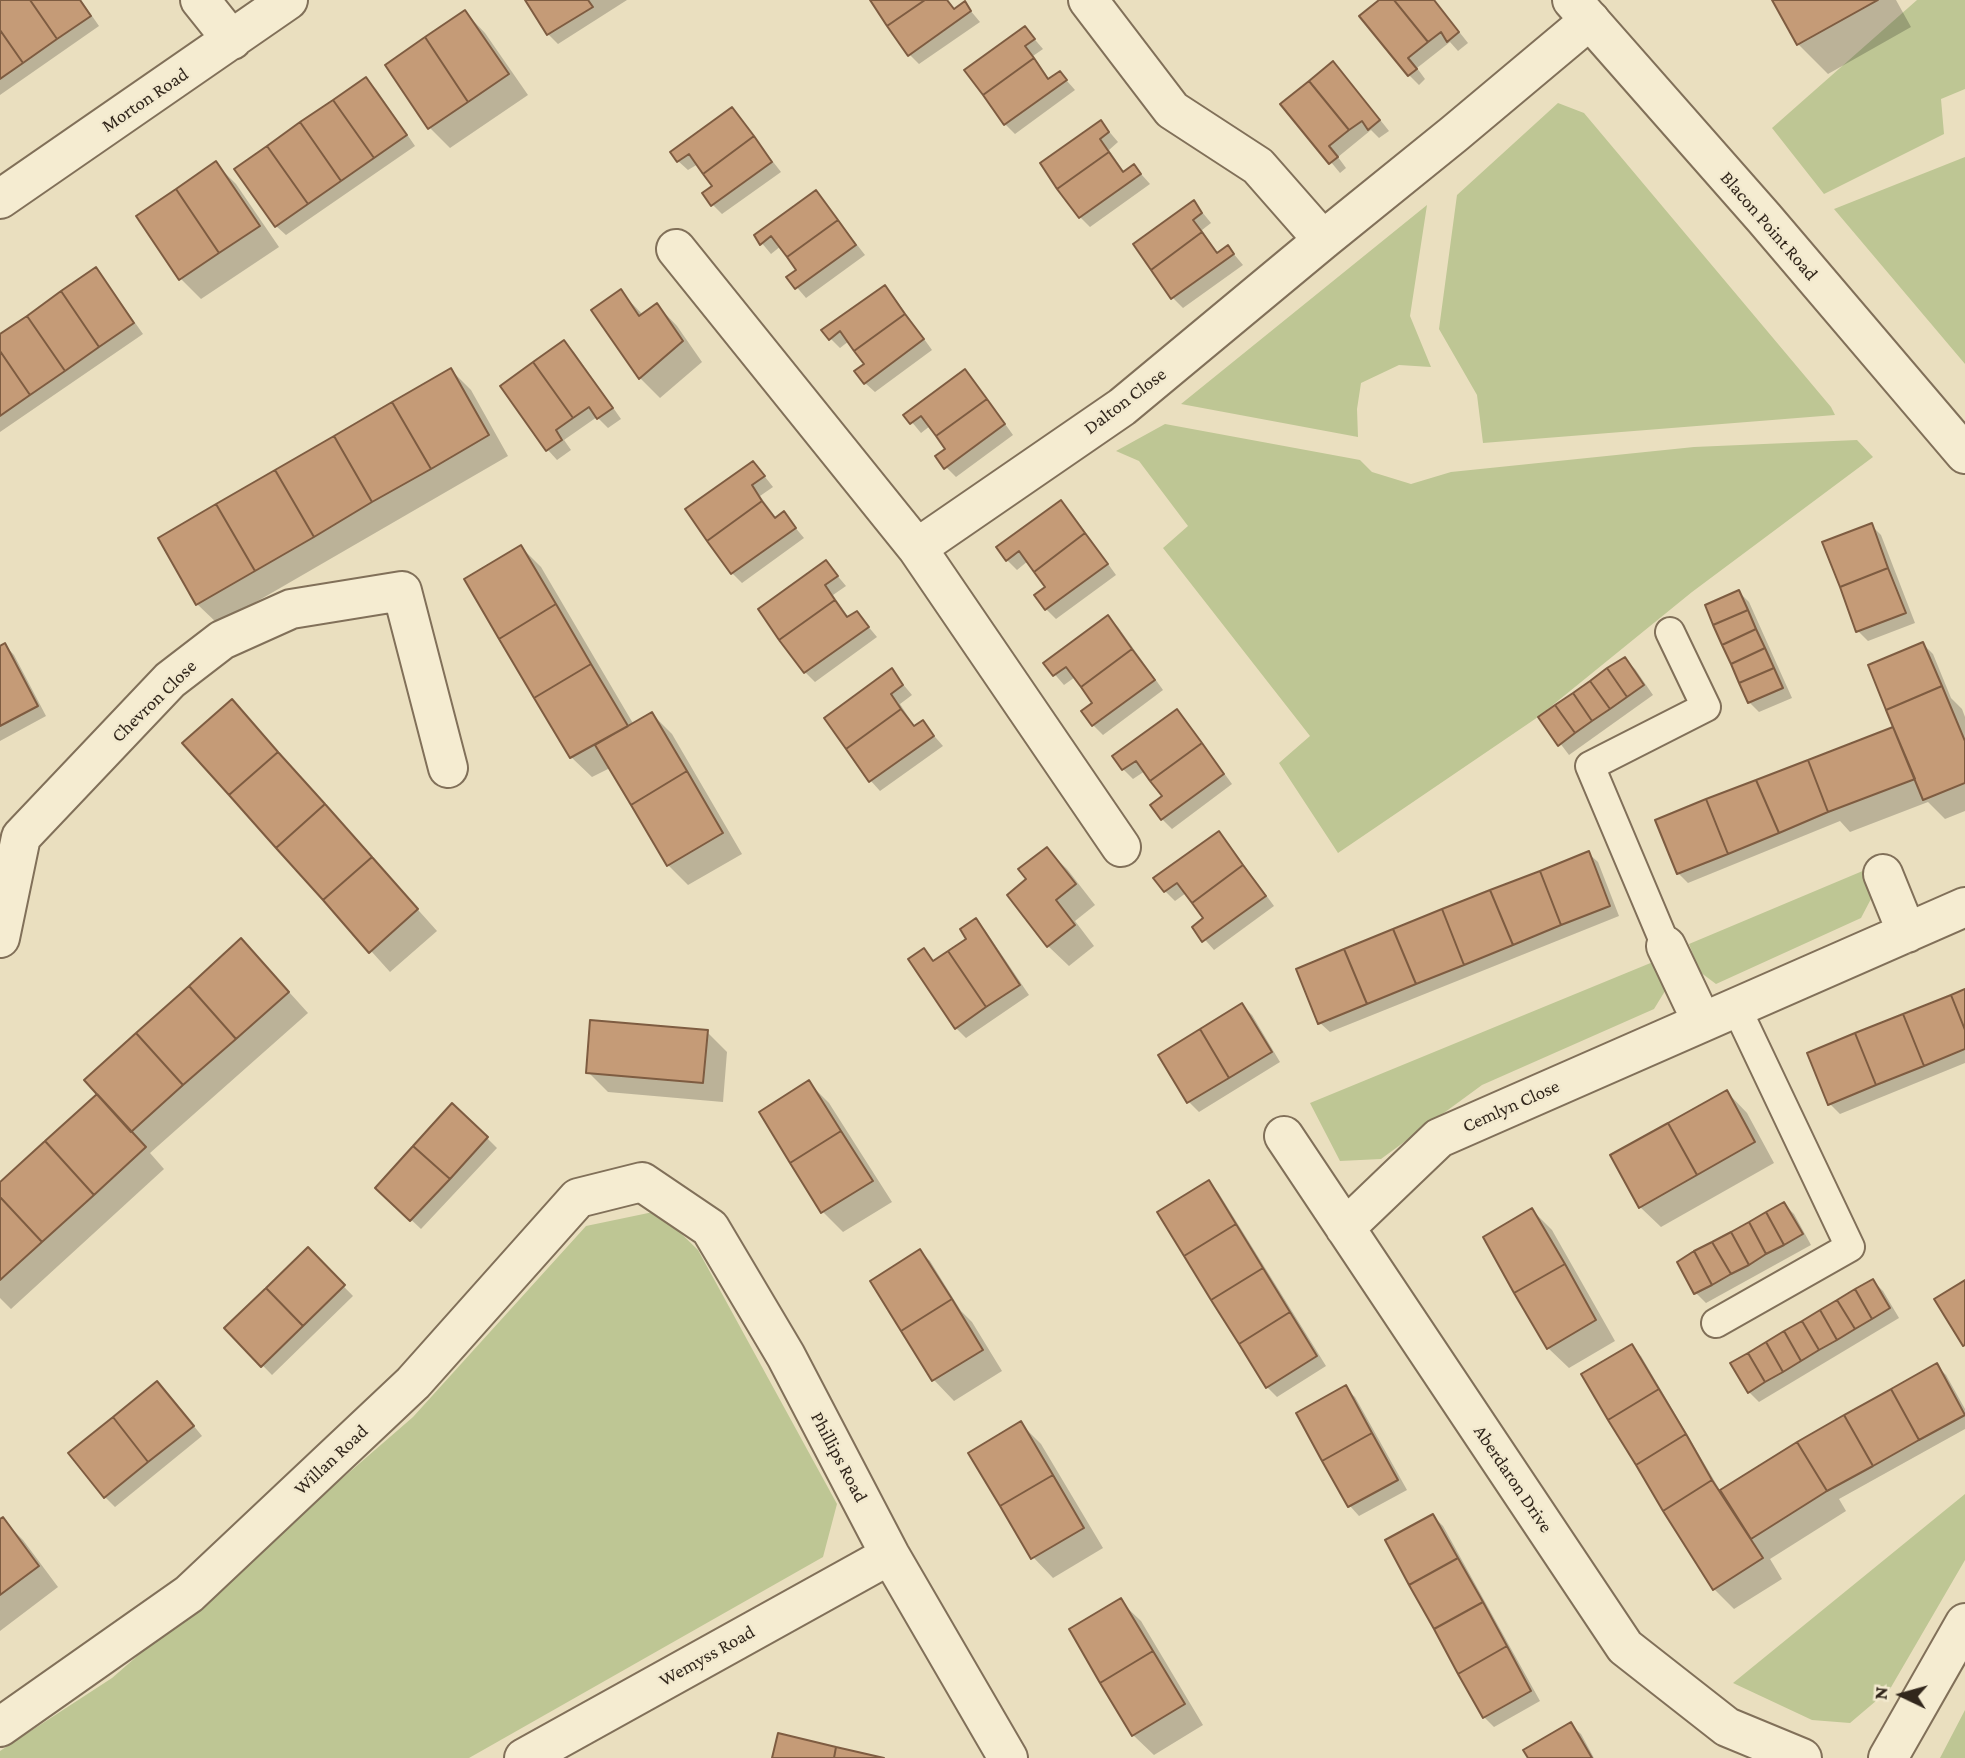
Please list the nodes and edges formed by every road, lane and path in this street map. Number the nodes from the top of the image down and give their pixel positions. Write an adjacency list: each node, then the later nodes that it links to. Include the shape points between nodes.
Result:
1 (200, 0): 5 (street)
2 (288, 0): 5 (street, Morton Road)
3 (1088, 0): 7 (street, via 1172,110 1258,166)
4 (1581, 10): 7 (street, Dalton Close, via 1454,134); 9 (street, Blacon Point Road)
5 (232, 40): 6 (street, Morton Road)
6 (0, 199)
7 (1323, 240): 10 (street, Dalton Close, via 1122,407)
8 (676, 249): 10 (street)
9 (1965, 454)
10 (917, 548): 13 (street)
11 (1670, 632): 18 (lane, via 1706,707 1590,766)
12 (448, 768): 17 (street, Chevron Close, via 402,591 291,609 222,640 170,680 21,837)
13 (1121, 847)
14 (1883, 873): 16 (street)
15 (1965, 907): 16 (street, Cemlyn Close)
16 (1907, 933): 19 (street, Cemlyn Close)
17 (0, 938)
18 (1666, 946): 20 (street)
19 (1736, 1007): 20 (street, Cemlyn Close); 24 (lane, via 1850,1247)
20 (1702, 1022): 23 (street, Cemlyn Close, via 1439,1138)
21 (1284, 1136): 23 (street, Aberdaron Drive)
22 (642, 1182): 25 (street, Phillips Road, via 710,1228 786,1356); 27 (street, Willan Road, via 578,1198 413,1383 189,1594)
23 (1345, 1228): 30 (street, Aberdaron Drive, via 1625,1647 1727,1727)
24 (1716, 1323)
25 (890, 1555): 28 (street, Wemyss Road); 29 (street, Phillips Road)
26 (1965, 1623): 31 (street)
27 (0, 1727)
28 (524, 1758)
29 (1009, 1758)
30 (1802, 1758)
31 (1888, 1758)

